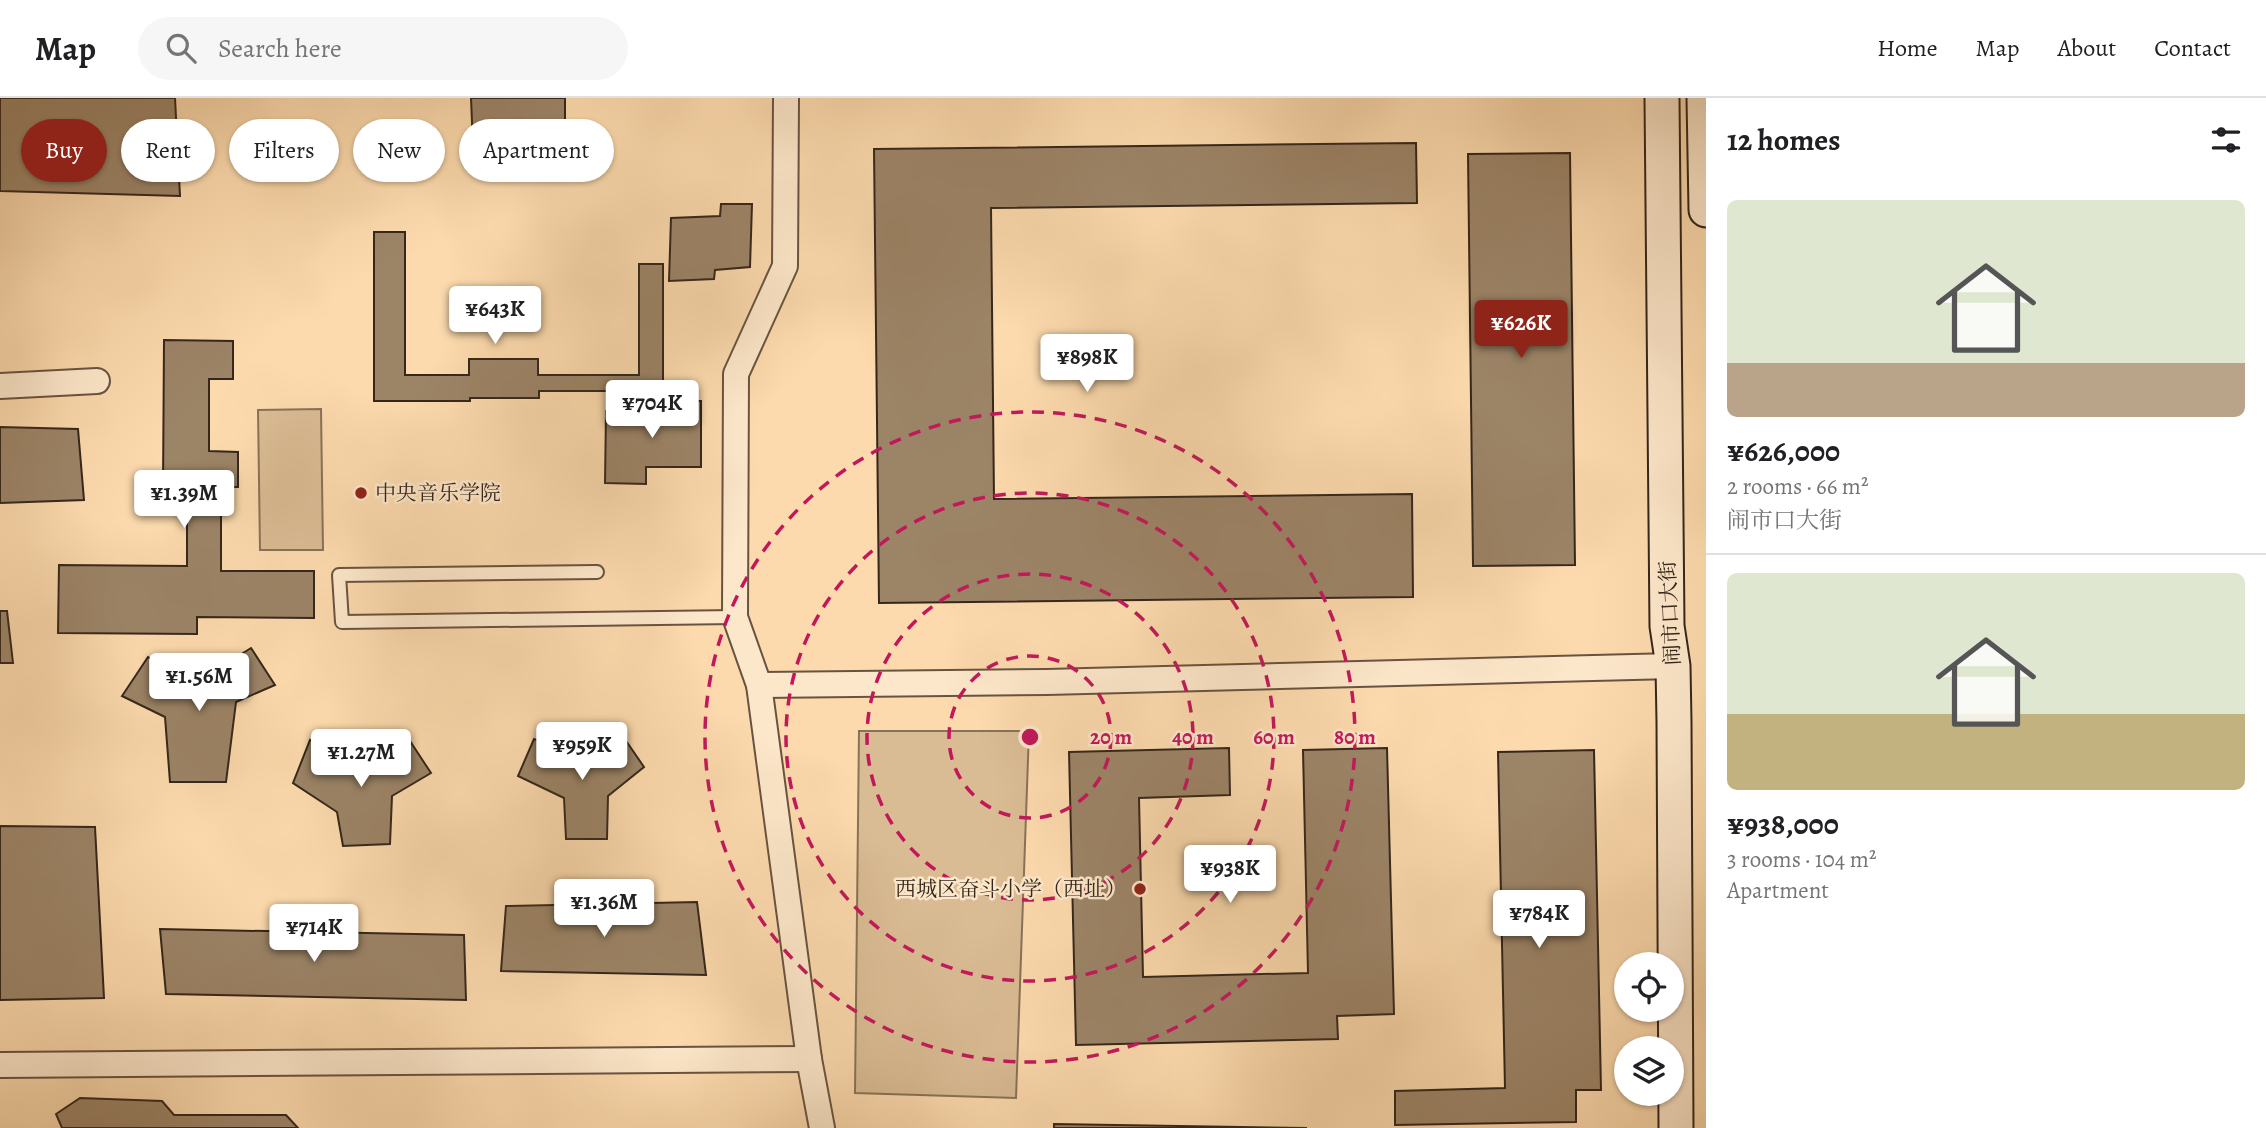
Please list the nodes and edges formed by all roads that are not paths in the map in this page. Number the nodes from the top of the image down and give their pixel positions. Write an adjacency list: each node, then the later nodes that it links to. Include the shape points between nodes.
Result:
1 (786, 98): 8 (street, via 785,266 736,374)
2 (1662, 98): 9 (main road, 闹市口大街, via 1667,626)
3 (1704, 98): 4 (main road)
4 (1706, 211)
5 (97, 381): 6 (street)
6 (0, 386)
7 (597, 572): 8 (lane, via 339,575 342,622)
8 (735, 617): 10 (street)
9 (1673, 666): 10 (street); 14 (main road, 闹市口大街)
10 (759, 685): 11 (street)
11 (809, 1059): 12 (street); 13 (street)
12 (0, 1065)
13 (822, 1128)
14 (1676, 1128)

